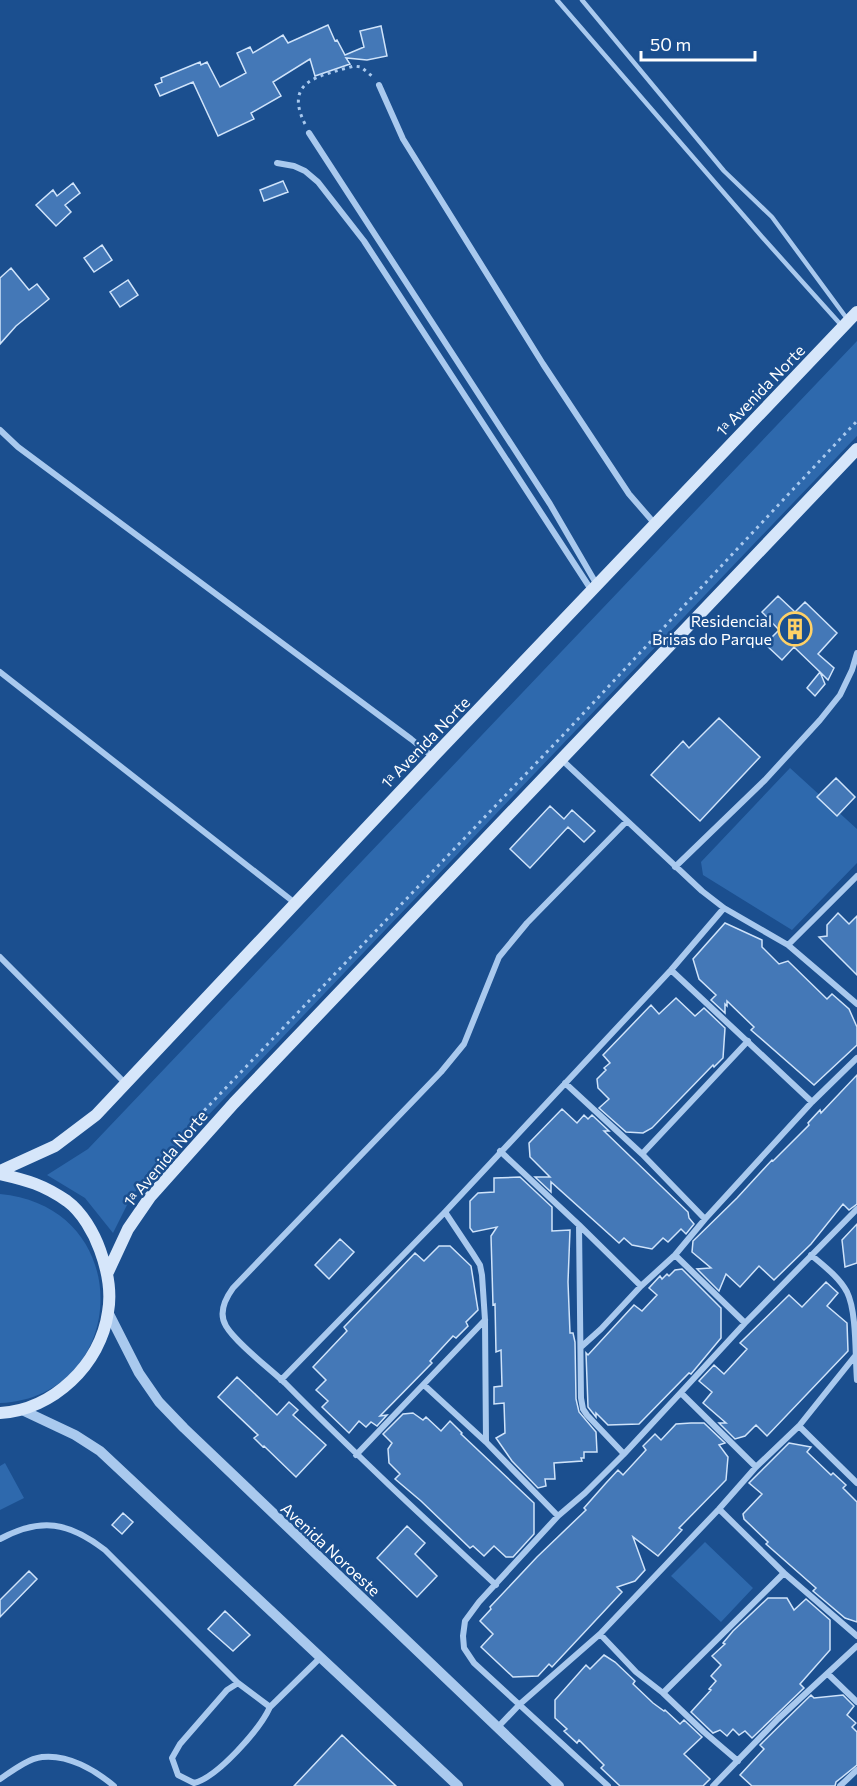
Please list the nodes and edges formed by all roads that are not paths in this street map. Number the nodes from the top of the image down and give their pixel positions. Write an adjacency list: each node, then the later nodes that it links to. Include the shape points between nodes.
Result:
1 (557, 0): 6 (lane, via 763,238)
2 (582, 0): 6 (lane, via 724,171 772,217)
3 (379, 85): 9 (street, via 403,139 543,364 629,494)
4 (309, 133): 10 (street, via 550,504)
5 (277, 163): 10 (street, via 294,166 318,182 364,241)
6 (850, 320): 9 (main road, 1ᵃ Avenida Norte)
7 (0, 430): 13 (street)
8 (857, 448): 14 (main road, 1ᵃ Avenida Norte)
9 (655, 525): 10 (main road, 1ᵃ Avenida Norte)
10 (595, 588): 13 (main road, 1ᵃ Avenida Norte)
11 (857, 652): 16 (street, via 840,695 820,720)
12 (0, 672): 18 (street)
13 (433, 757): 18 (main road, 1ᵃ Avenida Norte)
14 (561, 759): 15 (street); 38 (main road, 1ᵃ Avenida Norte, via 234,1103 150,1197 128,1229)
15 (626, 822): 16 (street); 45 (street, via 499,957 464,1044 441,1072 227,1296 223,1305 225,1325)
16 (675, 867): 19 (street)
17 (857, 876): 20 (street)
18 (296, 903): 27 (main road, 1ᵃ Avenida Norte)
19 (724, 908): 20 (street); 22 (street)
20 (788, 945): 23 (street)
21 (0, 957): 27 (street)
22 (671, 970): 24 (street); 26 (street)
23 (857, 1004)
24 (748, 1041): 28 (street); 30 (street)
25 (857, 1058): 28 (street)
26 (565, 1083): 29 (street); 30 (street)
27 (126, 1084): 31 (main road, 1ᵃ Avenida Norte, via 96,1116 55,1146)
28 (812, 1102): 34 (street)
29 (500, 1152): 33 (street); 35 (street)
30 (642, 1154): 34 (street)
31 (0, 1173): 38 (main road, via 34,1182 69,1203 94,1234)
32 (857, 1209): 37 (street)
33 (445, 1212): 41 (street, via 480,1265); 45 (street)
34 (705, 1219): 36 (street)
35 (579, 1225): 39 (street); 43 (street)
36 (675, 1255): 39 (street); 42 (street)
37 (811, 1255): 42 (street); 44 (street, via 838,1279 847,1293)
38 (108, 1272): 40 (main road)
39 (641, 1286): 43 (street)
40 (108, 1312): 49 (main road, via 99,1345 80,1373 53,1396); 72 (street, Avenida Noroeste, via 139,1373 159,1402)
41 (485, 1320): 47 (street); 52 (street)
42 (745, 1323): 48 (street)
43 (581, 1347): 53 (street, via 583,1409)
44 (855, 1356): 46 (street); 51 (street)
45 (281, 1380): 54 (street)
46 (857, 1380)
47 (424, 1385): 52 (street); 54 (street)
48 (681, 1393): 53 (street); 55 (street)
49 (22, 1410): 50 (main road); 65 (street, via 100,1451)
50 (0, 1413)
51 (799, 1425): 55 (street); 56 (street)
52 (486, 1442): 58 (street)
53 (624, 1454): 58 (street)
54 (356, 1455): 61 (street)
55 (756, 1467): 57 (street)
56 (857, 1483)
57 (718, 1509): 60 (street); 62 (street)
58 (558, 1516): 61 (street)
59 (0, 1539): 67 (street, via 38,1524 87,1536)
60 (784, 1573): 63 (street); 68 (street)
61 (496, 1585): 70 (street, via 465,1621 465,1648 474,1663)
62 (600, 1634): 68 (street, via 636,1672); 70 (street)
63 (857, 1636)
64 (857, 1646): 66 (street)
65 (321, 1657): 71 (street); 79 (street)
66 (828, 1674): 69 (street); 73 (street)
67 (238, 1683): 71 (street); 76 (street, via 227,1690 172,1758 178,1775)
68 (663, 1693): 73 (street)
69 (857, 1702)
70 (520, 1704): 72 (street); 80 (street)
71 (270, 1707): 76 (street, via 264,1720 228,1761)
72 (498, 1728): 77 (street, Avenida Noroeste)
73 (738, 1761): 81 (street)
74 (857, 1770): 82 (street)
75 (0, 1779): 78 (street, via 41,1757 64,1759 99,1773)
76 (193, 1784)
77 (556, 1785)
78 (114, 1786)
79 (458, 1786)
80 (608, 1786)
81 (713, 1786)
82 (840, 1786)

